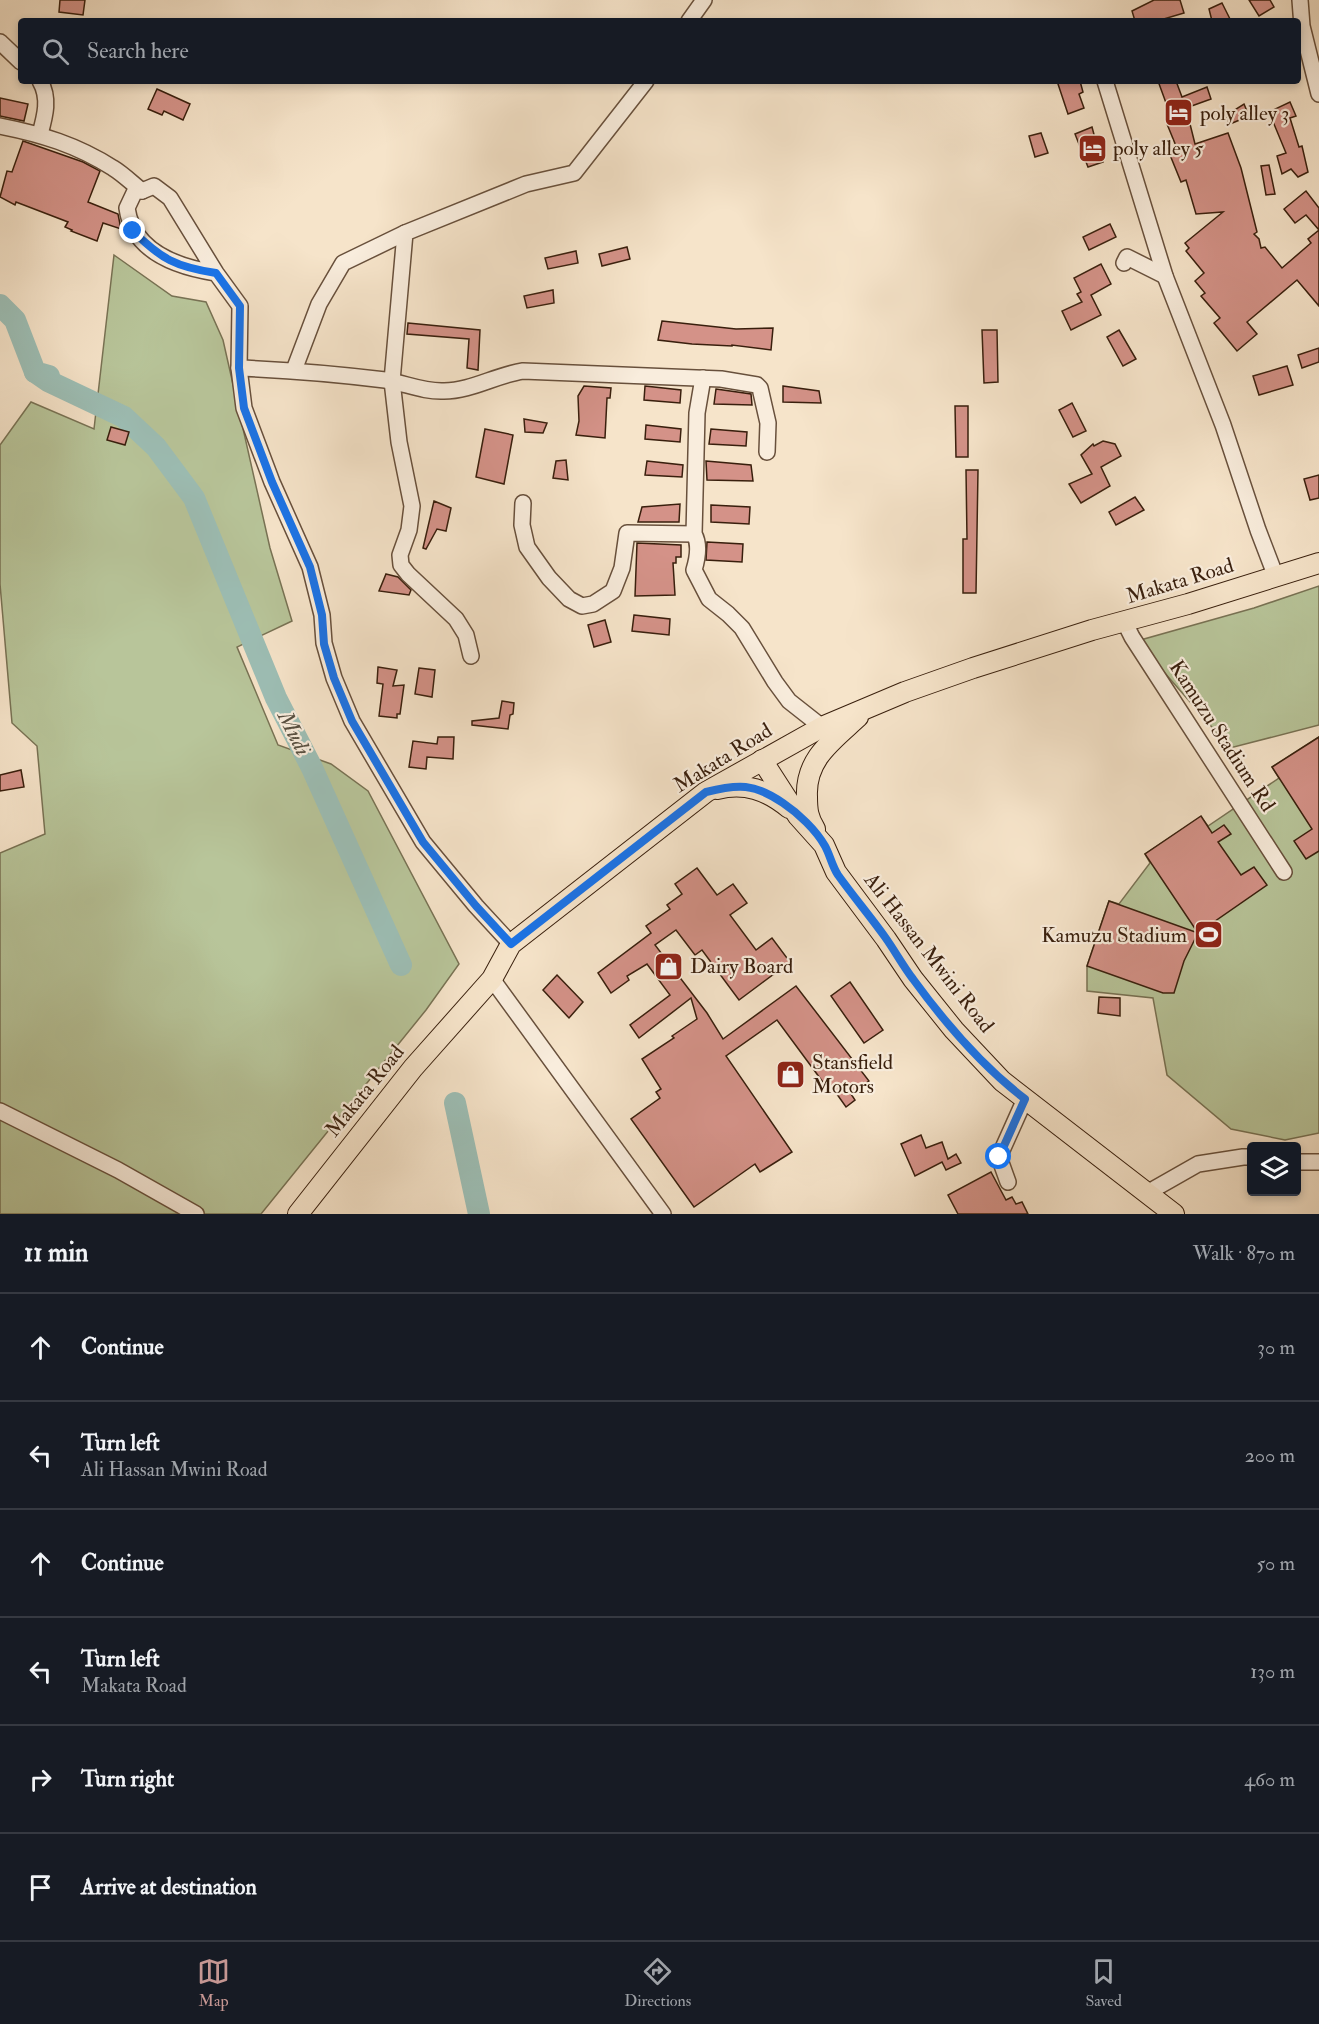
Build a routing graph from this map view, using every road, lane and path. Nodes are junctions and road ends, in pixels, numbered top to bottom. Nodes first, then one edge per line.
1 (704, 0) edge
2 (1300, 0) edge
3 (692, 18) edge
4 (0, 42) edge
5 (18, 59) edge
6 (41, 84) edge
7 (644, 84) edge
8 (1106, 84) edge
9 (1319, 94) edge
10 (0, 126) edge
11 (40, 134) junction
12 (142, 191) junction
13 (405, 234) junction
14 (1124, 263) dead end
15 (216, 273) junction
16 (1165, 276) junction
17 (239, 368) junction
18 (294, 370) junction
19 (703, 378) junction
20 (392, 381) junction
21 (767, 452) dead end
22 (523, 503) dead end
23 (694, 534) junction
24 (1319, 564) edge
25 (1276, 577) junction
26 (1125, 622) junction
27 (471, 656) dead end
28 (866, 709) junction
29 (822, 727) junction
30 (762, 760) junction
31 (706, 792) junction
32 (798, 816) junction
33 (824, 845) junction
34 (1284, 872) dead end
35 (511, 944) junction
36 (492, 979) junction
37 (1025, 1099) junction
38 (0, 1111) edge
39 (1247, 1157) edge
40 (1301, 1162) edge
41 (1319, 1162) edge
42 (1008, 1182) dead end
43 (1147, 1193) junction
44 (196, 1214) edge
45 (298, 1214) edge
46 (663, 1214) edge
47 (1174, 1214) edge

1 - 3 street
2 - 9 street
4 - 5 street
6 - 11 street
7 - 13 street
8 - 16 street
10 - 11 street
11 - 12 street
12 - 15 street
12 - 15 street
13 - 18 street
13 - 20 street
14 - 16 street
15 - 17 street
16 - 25 street
17 - 18 street
17 - 35 street
18 - 20 street
19 - 20 street
19 - 21 street
19 - 23 street
20 - 27 street
22 - 23 street
23 - 29 street
24 - 25 main road, Makata Road
25 - 26 main road, Makata Road
26 - 28 main road, Makata Road
26 - 34 street, Kamuzu Stadium Rd
28 - 29 main road, Makata Road
28 - 33 main road
29 - 30 main road, Makata Road
30 - 31 main road, Makata Road
30 - 32 main road, Ali Hassan Mwini Road
31 - 32 main road
31 - 35 main road, Makata Road
32 - 33 main road, Ali Hassan Mwini Road
33 - 37 main road, Ali Hassan Mwini Road
35 - 36 main road, Makata Road
36 - 45 main road, Makata Road
36 - 46 street
37 - 42 street
37 - 43 main road, Ali Hassan Mwini Road
38 - 44 street
39 - 43 street
40 - 41 street
43 - 47 main road, Ali Hassan Mwini Road

